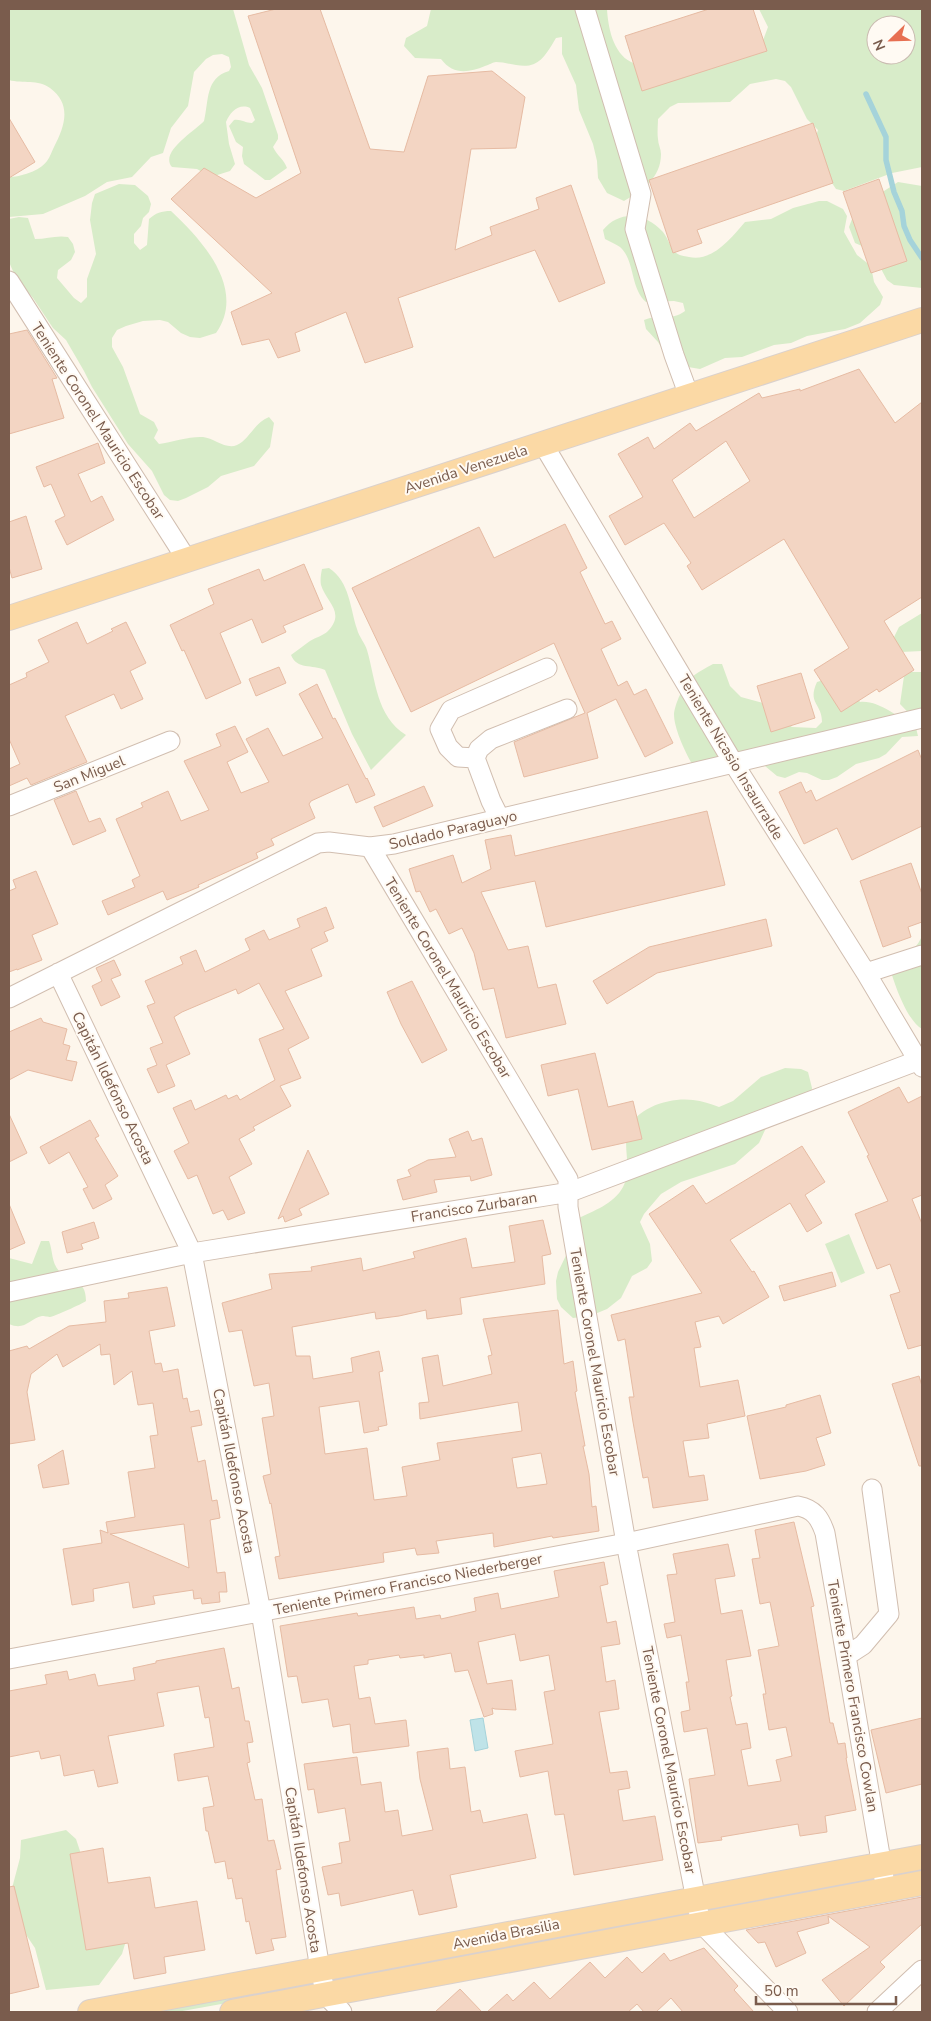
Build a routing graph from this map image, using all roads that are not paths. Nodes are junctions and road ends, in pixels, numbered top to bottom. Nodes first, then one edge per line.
1 (585, 9) edge
2 (9, 281) edge
3 (922, 320) edge
4 (689, 396) junction
5 (543, 444) junction
6 (187, 560) junction
7 (9, 618) edge
8 (547, 668) dead end
9 (567, 709) dead end
10 (922, 718) edge
11 (170, 741) dead end
12 (475, 758) junction
13 (734, 764) junction
14 (9, 806) edge
15 (500, 819) junction
16 (370, 847) junction
17 (922, 955) edge
18 (58, 973) junction
19 (866, 973) junction
20 (9, 998) edge
21 (921, 1063) edge
22 (570, 1192) junction
23 (192, 1253) junction
24 (9, 1292) edge
25 (872, 1489) dead end
26 (807, 1508) joint
27 (626, 1543) junction
28 (261, 1612) junction
29 (846, 1656) junction
30 (9, 1659) edge
31 (922, 1857) edge
32 (882, 1864) junction
33 (922, 1883) edge
34 (886, 1890) junction
35 (696, 1899) junction
36 (702, 1924) junction
37 (453, 1944) junction
38 (320, 1969) junction
39 (456, 1970) junction
40 (922, 1970) edge
41 (326, 1994) junction
42 (90, 2012) edge
43 (232, 2012) edge
44 (342, 2012) edge
45 (788, 2012) edge
46 (877, 2012) edge

1 - 4 street
2 - 6 street, Teniente Coronel Mauricio Escobar
3 - 4 main road, Avenida Venezuela
4 - 5 main road, Avenida Venezuela
5 - 6 main road, Avenida Venezuela
5 - 13 street, Teniente Nicasio Insaurralde
6 - 7 main road, Avenida Venezuela
8 - 12 street
9 - 12 street
10 - 13 street, Soldado Paraguayo
11 - 14 street, San Miguel
12 - 15 street
13 - 15 street, Soldado Paraguayo
13 - 19 street, Teniente Nicasio Insaurralde
15 - 16 street, Soldado Paraguayo
16 - 18 street, Soldado Paraguayo
16 - 22 street, Teniente Coronel Mauricio Escobar
17 - 19 street
18 - 20 street, Soldado Paraguayo
18 - 23 street, Capitán Ildefonso Acosta
19 - 21 street, Teniente Nicasio Insaurralde
21 - 22 street, Francisco Zurbaran
22 - 23 street, Francisco Zurbaran
22 - 27 street, Teniente Coronel Mauricio Escobar
23 - 24 street, Francisco Zurbaran
23 - 28 street, Capitán Ildefonso Acosta
25 - 29 street
26 - 27 street, Teniente Primero Francisco Niederberger
26 - 29 street, Teniente Primero Francisco Cowlan
27 - 28 street, Teniente Primero Francisco Niederberger
27 - 35 street, Teniente Coronel Mauricio Escobar
28 - 30 street, Teniente Primero Francisco Niederberger
28 - 38 street, Capitán Ildefonso Acosta
29 - 32 street, Teniente Primero Francisco Cowlan
31 - 32 main road, Avenida Brasilia
32 - 34 street, Teniente Primero Francisco Cowlan
32 - 35 main road, Avenida Brasilia
33 - 34 main road, Avenida Brasilia
34 - 36 main road, Avenida Brasilia
35 - 36 street, Teniente Coronel Mauricio Escobar
35 - 37 main road, Avenida Brasilia
36 - 39 main road, Avenida Brasilia
36 - 45 street
37 - 38 main road, Avenida Brasilia
37 - 39 main road
38 - 41 street, Capitán Ildefonso Acosta
38 - 42 main road, Avenida Brasilia
39 - 41 main road, Avenida Brasilia
40 - 46 street
41 - 43 main road, Avenida Brasilia
41 - 44 street

